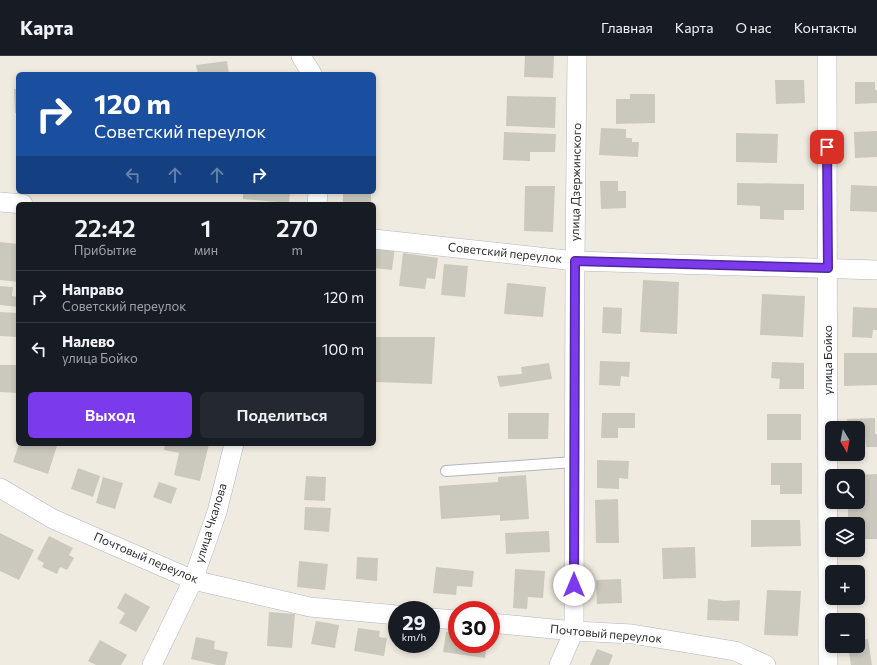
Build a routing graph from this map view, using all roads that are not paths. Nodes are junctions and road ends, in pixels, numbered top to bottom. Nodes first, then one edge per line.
1 (301, 56) edge
2 (577, 56) edge
3 (827, 56) edge
4 (311, 72) edge
5 (0, 202) edge
6 (16, 203) edge
7 (376, 239) edge
8 (575, 261) junction
9 (828, 268) junction
10 (877, 270) edge
11 (234, 446) edge
12 (574, 462) junction
13 (446, 471) dead end
14 (0, 488) edge
15 (194, 580) junction
16 (388, 614) edge
17 (500, 624) edge
18 (574, 631) junction
19 (152, 665) edge
20 (559, 665) edge
21 (766, 665) edge
22 (828, 665) edge

1 - 4 street
2 - 8 street, улица Дзержинского
3 - 9 street, улица Бойко
5 - 6 street
7 - 8 street, Советский переулок
8 - 9 street, Советский переулок
8 - 12 street, улица Дзержинского
9 - 10 street, Советский переулок
9 - 22 street, улица Бойко
11 - 15 street, улица Чкалова
12 - 13 lane
12 - 18 street, улица Дзержинского
14 - 15 street, Почтовый переулок
15 - 16 street, Почтовый переулок
15 - 19 street, улица Чкалова
17 - 18 street, Почтовый переулок
18 - 20 street, улица Дзержинского
18 - 21 street, Почтовый переулок

